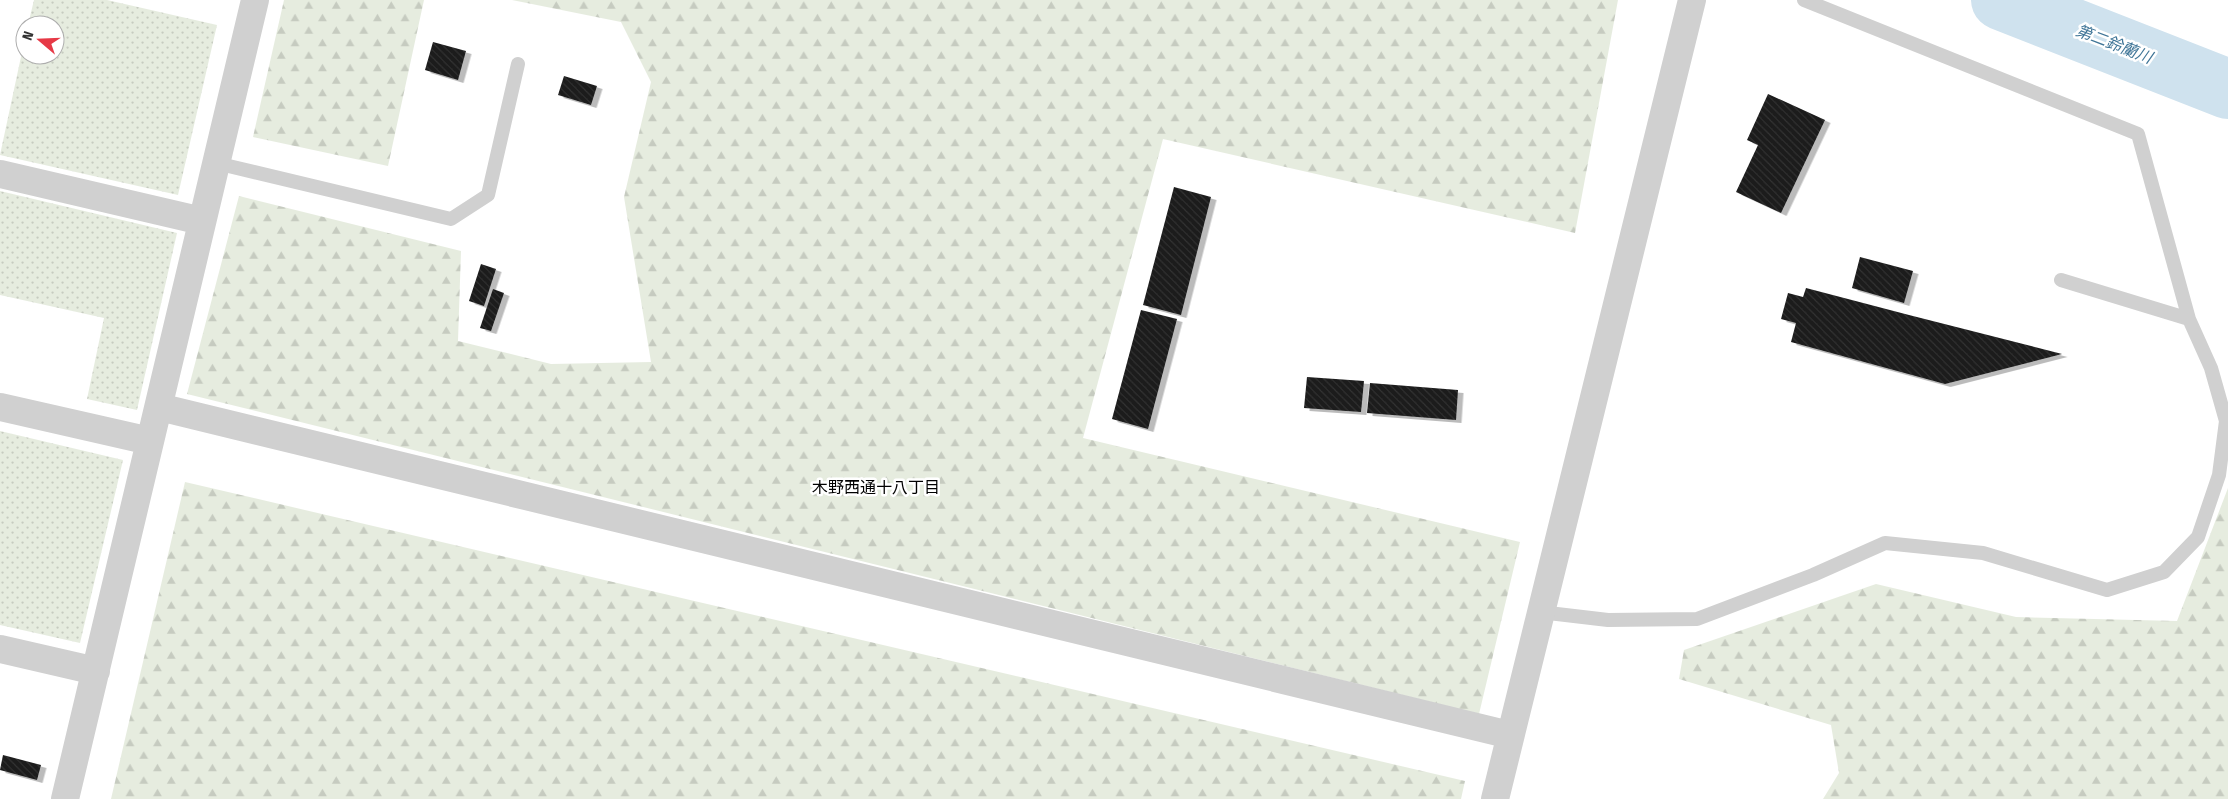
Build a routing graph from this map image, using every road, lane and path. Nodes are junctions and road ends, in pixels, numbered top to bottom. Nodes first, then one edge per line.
1 (1692, 0) edge
2 (1804, 0) edge
3 (252, 1) edge
4 (518, 64) dead end
5 (216, 163) junction
6 (0, 174) edge
7 (202, 221) junction
8 (2060, 280) dead end
9 (2189, 319) junction
10 (0, 407) edge
11 (159, 407) junction
12 (150, 441) junction
13 (1540, 612) junction
14 (0, 649) edge
15 (96, 671) junction
16 (1510, 735) junction
17 (65, 799) edge
18 (1495, 799) edge

1 - 13 street
2 - 9 lane
3 - 5 street
4 - 5 lane
5 - 7 street
6 - 7 street
7 - 11 street
8 - 9 lane
9 - 13 lane
10 - 12 street
11 - 12 street
11 - 16 street
12 - 15 street
13 - 16 street
14 - 15 street
15 - 17 street
16 - 18 street

